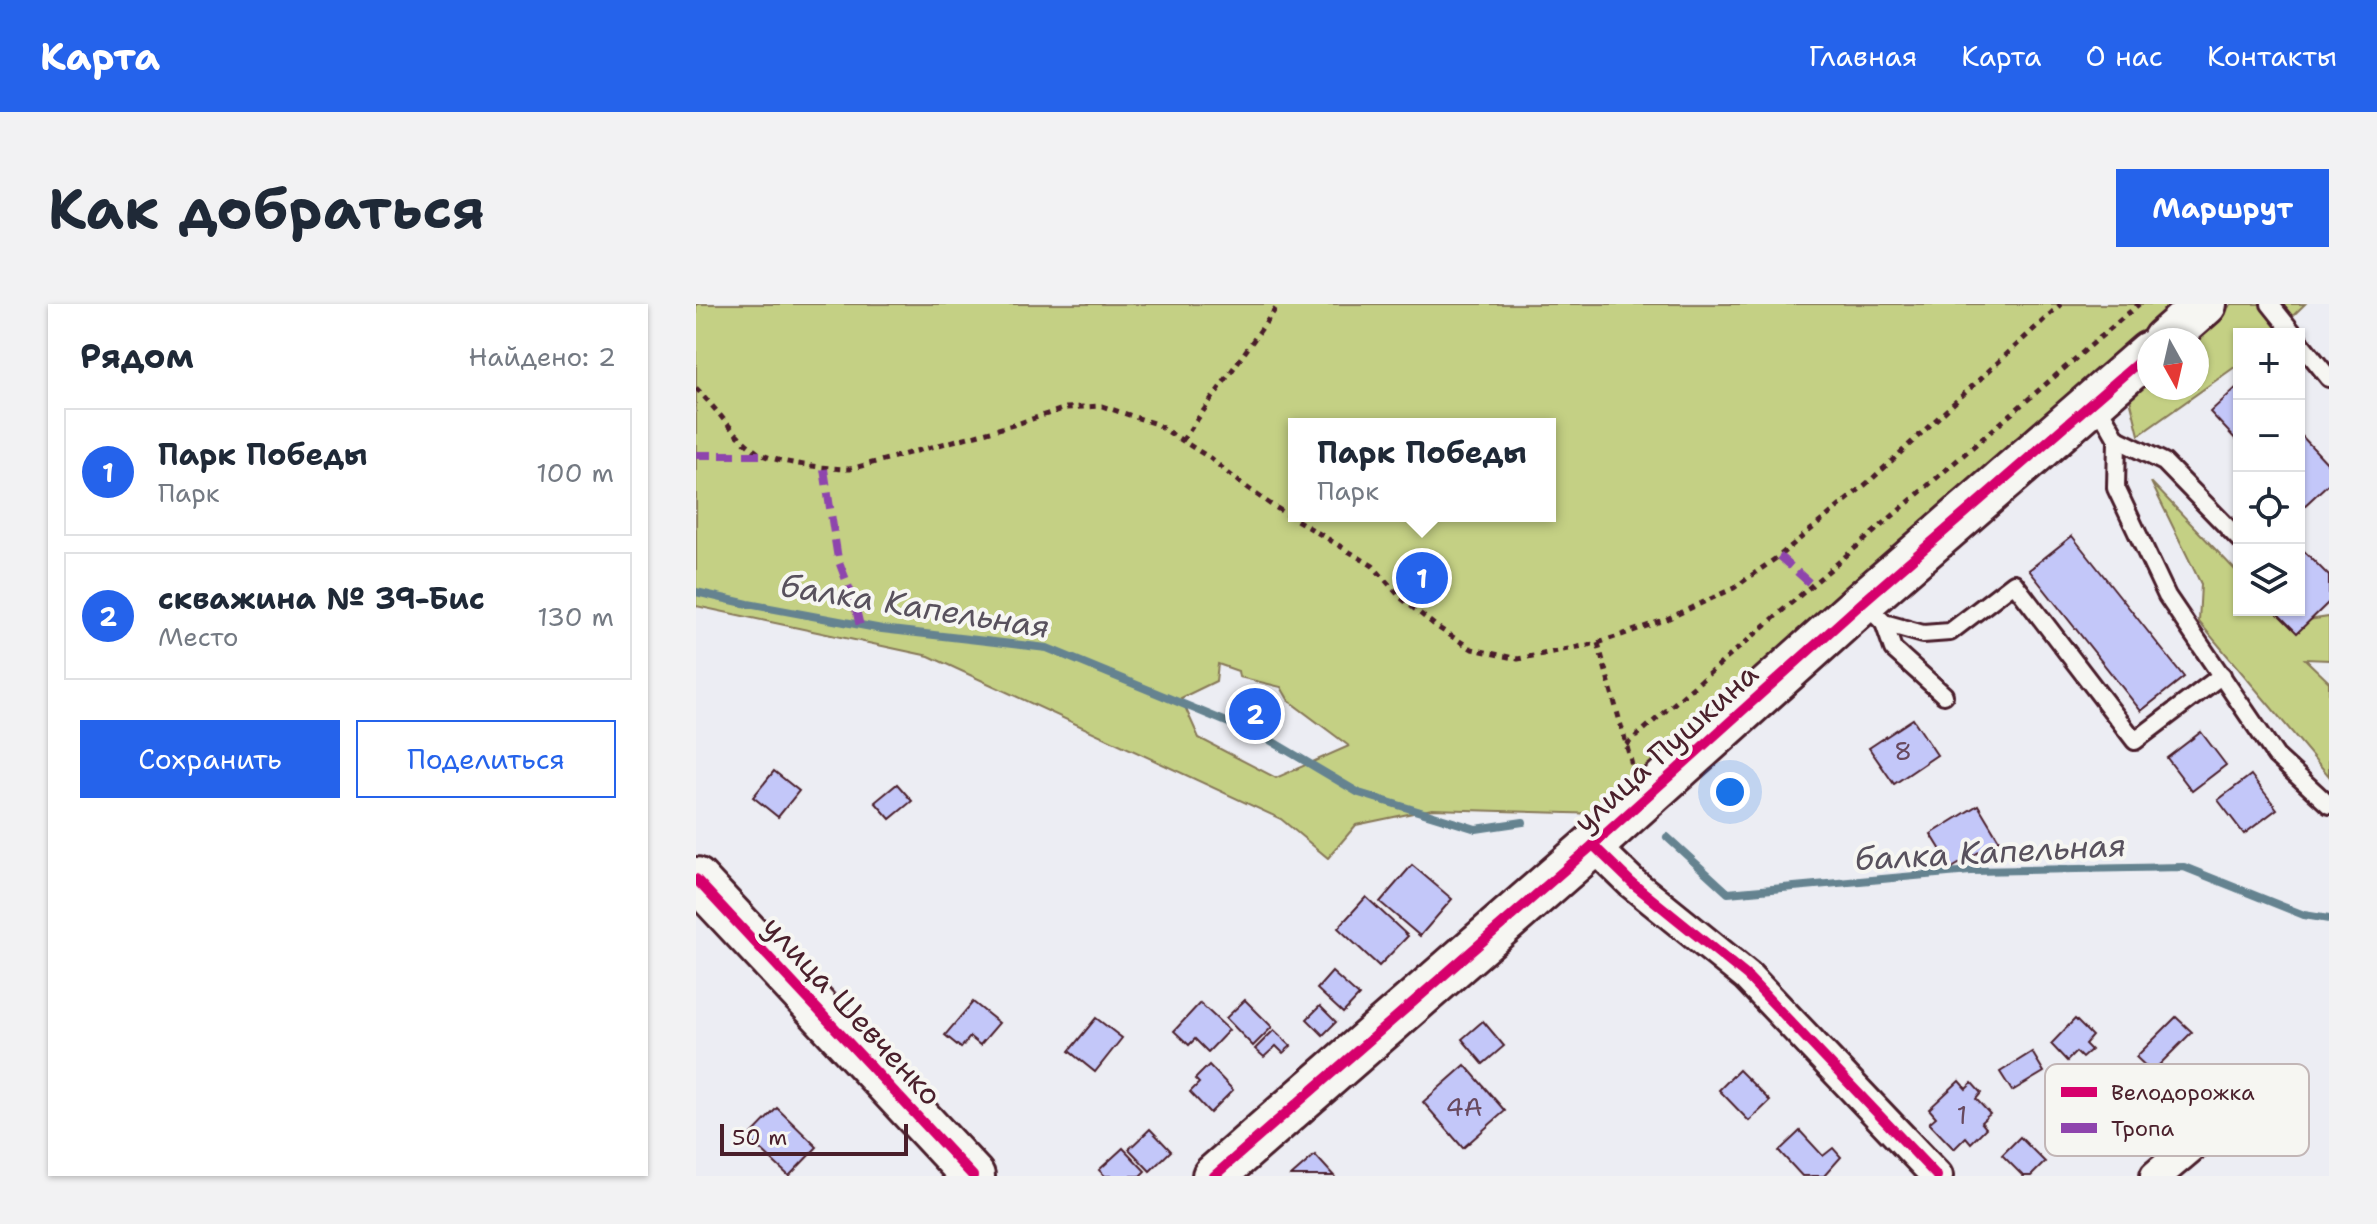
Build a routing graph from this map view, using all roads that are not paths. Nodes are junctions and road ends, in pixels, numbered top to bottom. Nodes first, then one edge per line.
1 (2205, 304) edge
2 (2270, 304) edge
3 (2178, 328) edge
4 (2289, 328) edge
5 (2305, 348) edge
6 (2137, 364) edge
7 (2329, 378) edge
8 (2096, 401) junction
9 (2117, 439) junction
10 (2233, 533) edge
11 (1874, 613) junction
12 (2222, 675) junction
13 (1944, 695) dead end
14 (2329, 805) edge
15 (1596, 843) junction
16 (696, 880) edge
17 (2180, 1156) edge
18 (973, 1176) edge
19 (1214, 1176) edge
20 (1937, 1176) edge
21 (2156, 1176) edge

1 - 3 street
2 - 4 lane
5 - 7 lane
6 - 8 street, улица Пушкина
8 - 9 lane
8 - 11 street, улица Пушкина
9 - 10 lane
9 - 12 lane
11 - 12 lane
11 - 13 lane
11 - 15 street, улица Пушкина
12 - 14 lane
15 - 19 street, улица Пушкина
15 - 20 street
16 - 18 street, улица Шевченко
17 - 21 street

